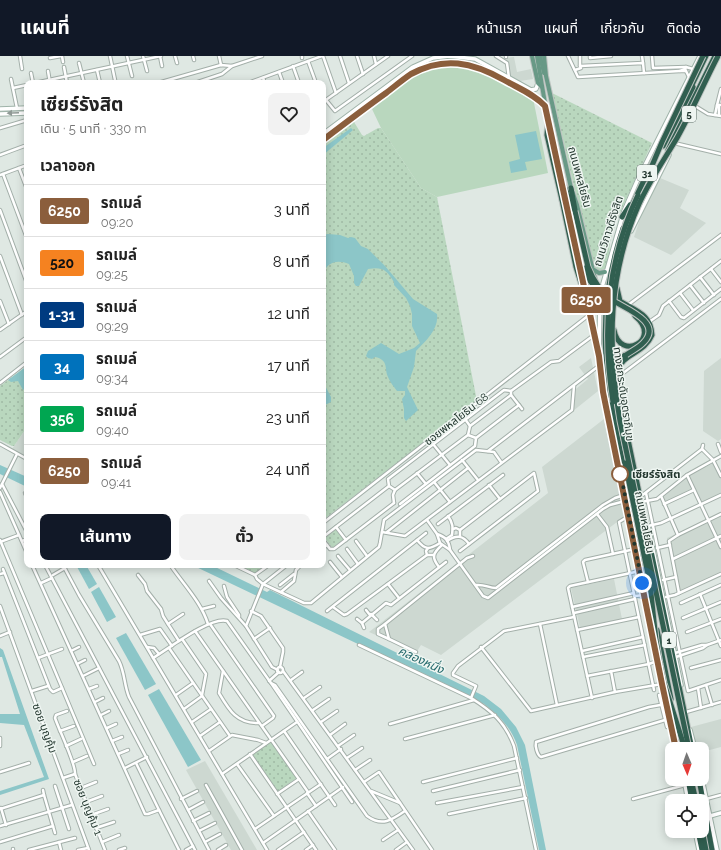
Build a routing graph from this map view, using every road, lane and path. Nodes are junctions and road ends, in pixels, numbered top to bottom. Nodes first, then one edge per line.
1 (20, 56) edge
2 (61, 56) edge
3 (110, 56) edge
4 (127, 56) edge
5 (143, 56) edge
6 (160, 56) edge
7 (175, 56) edge
8 (218, 56) edge
9 (262, 56) edge
10 (323, 56) edge
11 (340, 56) edge
12 (357, 56) edge
13 (374, 56) edge
14 (388, 56) edge
15 (412, 56) edge
16 (496, 56) edge
17 (505, 56) edge
18 (532, 56) edge
19 (537, 56) edge
20 (540, 56) edge
21 (544, 56) edge
22 (568, 56) edge
23 (580, 56) edge
24 (590, 56) edge
25 (611, 56) edge
26 (642, 56) edge
27 (652, 56) edge
28 (700, 56) edge
29 (703, 56) edge
30 (708, 56) edge
31 (716, 56) edge
32 (50, 58) dead end
33 (144, 60) junction
34 (308, 61) junction
35 (504, 61) junction
36 (63, 62) dead end
37 (79, 63) dead end
38 (128, 63) junction
39 (177, 63) dead end
40 (643, 63) junction
41 (376, 64) junction
42 (220, 65) junction
43 (112, 66) junction
44 (162, 66) dead end
45 (232, 66) junction
46 (293, 66) junction
47 (580, 66) junction
48 (64, 67) dead end
49 (22, 69) dead end
50 (686, 69) junction
51 (693, 69) junction
52 (97, 70) junction
53 (575, 70) junction
54 (48, 71) dead end
55 (147, 71) dead end
56 (279, 72) junction
57 (32, 73) dead end
58 (82, 73) junction
59 (644, 73) junction
60 (362, 74) junction
61 (66, 76) junction
62 (132, 76) dead end
63 (546, 76) junction
64 (689, 77) junction
65 (263, 78) joint
66 (510, 78) junction
67 (11, 79) dead end
68 (33, 80) edge
69 (50, 80) edge
70 (55, 80) edge
71 (67, 80) edge
72 (83, 80) edge
73 (99, 80) edge
74 (115, 80) dead end
75 (168, 80) edge
76 (204, 80) edge
77 (257, 80) edge
78 (281, 80) edge
79 (298, 80) edge
80 (315, 80) edge
81 (349, 83) junction
82 (538, 83) junction
83 (24, 86) edge
84 (13, 88) junction
85 (542, 88) junction
86 (721, 89) edge
87 (336, 93) junction
88 (720, 94) edge
89 (326, 100) edge
90 (326, 103) edge
91 (719, 105) edge
92 (545, 106) junction
93 (695, 106) junction
94 (17, 108) junction
95 (24, 108) edge
96 (0, 109) edge
97 (24, 113) edge
98 (0, 114) edge
99 (718, 115) edge
100 (344, 118) junction
101 (24, 121) edge
102 (548, 121) junction
103 (347, 122) junction
104 (0, 128) edge
105 (326, 132) edge
106 (674, 136) junction
107 (326, 138) edge
108 (24, 146) edge
109 (673, 146) junction
110 (721, 154) edge
111 (0, 155) edge
112 (24, 166) edge
113 (19, 168) junction
114 (654, 169) junction
115 (2, 174) edge
116 (24, 181) edge
117 (562, 182) junction
118 (571, 188) junction
119 (632, 202) junction
120 (0, 210) edge
121 (573, 211) junction
122 (622, 217) junction
123 (24, 230) edge
124 (631, 231) junction
125 (721, 235) edge
126 (0, 256) edge
127 (721, 261) edge
128 (592, 268) junction
129 (711, 269) junction
130 (605, 272) junction
131 (24, 275) edge
132 (700, 277) junction
133 (583, 280) junction
134 (721, 282) edge
135 (690, 285) junction
136 (617, 288) junction
137 (721, 289) edge
138 (680, 293) junction
139 (714, 295) junction
140 (607, 298) joint
141 (721, 299) edge
142 (0, 301) edge
143 (669, 301) junction
144 (704, 303) junction
145 (615, 305) junction
146 (627, 305) junction
147 (693, 310) junction
148 (22, 315) joint
149 (589, 315) junction
150 (649, 322) junction
151 (9, 324) junction
152 (613, 327) junction
153 (0, 330) edge
154 (594, 335) junction
155 (24, 339) edge
156 (599, 356) junction
157 (0, 357) edge
158 (24, 364) edge
159 (600, 366) junction
160 (617, 371) junction
161 (618, 378) junction
162 (0, 383) edge
163 (574, 386) junction
164 (618, 391) junction
165 (511, 393) junction
166 (519, 405) junction
167 (522, 409) dead end
168 (465, 419) junction
169 (470, 426) junction
170 (468, 435) junction
171 (476, 438) junction
172 (0, 444) edge
173 (433, 444) junction
174 (718, 444) dead end
175 (702, 445) dead end
176 (702, 449) junction
177 (488, 451) junction
178 (721, 452) edge
179 (17, 454) junction
180 (442, 455) junction
181 (721, 456) edge
182 (24, 458) edge
183 (462, 460) junction
184 (713, 460) junction
185 (501, 462) junction
186 (450, 465) junction
187 (468, 468) junction
188 (418, 473) junction
189 (502, 475) dead end
190 (687, 475) junction
191 (721, 476) edge
192 (478, 480) junction
193 (434, 482) junction
194 (2, 484) junction
195 (426, 484) junction
196 (489, 485) junction
197 (389, 486) junction
198 (0, 488) edge
199 (395, 490) junction
200 (441, 490) junction
201 (694, 490) junction
202 (0, 492) edge
203 (646, 493) junction
204 (624, 495) junction
205 (721, 495) edge
206 (661, 496) junction
207 (500, 500) junction
208 (611, 500) junction
209 (640, 500) junction
210 (625, 501) junction
211 (647, 501) junction
212 (450, 502) junction
213 (394, 503) junction
214 (612, 504) junction
215 (664, 504) junction
216 (701, 504) junction
217 (402, 505) junction
218 (597, 514) junction
219 (721, 514) edge
220 (448, 516) junction
221 (628, 516) junction
222 (644, 516) junction
223 (671, 519) junction
224 (427, 520) junction
225 (709, 520) junction
226 (326, 521) edge
227 (438, 524) dead end
228 (650, 525) junction
229 (24, 526) edge
230 (336, 527) junction
231 (453, 529) junction
232 (460, 530) junction
233 (382, 532) junction
234 (386, 532) junction
235 (426, 533) dead end
236 (437, 534) junction
237 (19, 535) junction
238 (326, 535) edge
239 (678, 535) junction
240 (460, 536) junction
241 (721, 536) edge
242 (717, 538) junction
243 (346, 540) junction
244 (417, 540) junction
245 (447, 540) junction
246 (0, 541) edge
247 (22, 541) joint
248 (356, 542) dead end
249 (441, 544) junction
250 (469, 544) junction
251 (327, 545) edge
252 (670, 545) junction
253 (24, 546) edge
254 (721, 547) edge
255 (428, 548) junction
256 (655, 548) junction
257 (347, 549) dead end
258 (635, 549) junction
259 (450, 550) junction
260 (460, 551) dead end
261 (625, 551) junction
262 (427, 554) junction
263 (612, 554) junction
264 (434, 555) junction
265 (338, 556) dead end
266 (367, 556) junction
267 (472, 556) dead end
268 (673, 559) junction
269 (638, 560) junction
270 (330, 562) dead end
271 (446, 562) dead end
272 (358, 564) junction
273 (459, 564) junction
274 (439, 567) junction
275 (33, 568) edge
276 (47, 568) edge
277 (63, 568) edge
278 (65, 568) edge
279 (100, 568) edge
280 (172, 568) edge
281 (240, 568) edge
282 (264, 568) edge
283 (283, 568) edge
284 (298, 568) edge
285 (3, 569) dead end
286 (350, 570) junction
287 (640, 571) junction
288 (4, 573) junction
289 (630, 573) junction
290 (0, 574) edge
291 (295, 574) junction
292 (721, 574) edge
293 (53, 575) dead end
294 (254, 575) junction
295 (138, 576) dead end
296 (676, 577) junction
297 (52, 578) junction
298 (342, 578) junction
299 (662, 580) junction
300 (209, 581) dead end
301 (647, 581) junction
302 (588, 582) junction
303 (40, 583) junction
304 (388, 584) junction
305 (263, 585) junction
306 (280, 585) dead end
307 (476, 585) junction
308 (721, 585) edge
309 (224, 586) dead end
310 (487, 586) junction
311 (281, 592) junction
312 (480, 592) junction
313 (634, 593) junction
314 (679, 593) junction
315 (700, 594) junction
316 (622, 595) junction
317 (644, 595) junction
318 (400, 598) junction
319 (635, 598) junction
320 (666, 598) junction
321 (595, 602) junction
322 (623, 602) junction
323 (721, 602) edge
324 (681, 603) dead end
325 (577, 605) junction
326 (0, 606) edge
327 (214, 606) dead end
328 (572, 606) junction
329 (333, 607) junction
330 (596, 608) junction
331 (706, 608) junction
332 (202, 609) junction
333 (366, 610) dead end
334 (251, 611) junction
335 (327, 611) dead end
336 (579, 612) junction
337 (574, 613) junction
338 (183, 614) dead end
339 (371, 614) junction
340 (574, 617) junction
341 (639, 617) junction
342 (239, 618) junction
343 (683, 618) dead end
344 (357, 619) dead end
345 (721, 619) edge
346 (377, 620) dead end
347 (362, 623) junction
348 (711, 623) junction
349 (168, 624) junction
350 (209, 624) junction
351 (385, 624) junction
352 (540, 624) junction
353 (246, 626) junction
354 (270, 628) junction
355 (364, 628) dead end
356 (577, 630) junction
357 (195, 631) junction
358 (10, 632) junction
359 (687, 632) dead end
360 (140, 635) junction
361 (0, 636) edge
362 (643, 638) junction
363 (254, 639) junction
364 (389, 639) junction
365 (181, 640) junction
366 (720, 640) edge
367 (359, 645) dead end
368 (645, 645) junction
369 (707, 645) junction
370 (721, 646) edge
371 (147, 647) junction
372 (170, 647) junction
373 (481, 647) junction
374 (79, 648) dead end
375 (689, 649) junction
376 (62, 650) dead end
377 (71, 651) junction
378 (582, 651) junction
379 (416, 652) dead end
380 (691, 652) junction
381 (48, 654) junction
382 (159, 654) junction
383 (678, 654) junction
384 (583, 657) junction
385 (38, 658) junction
386 (153, 658) junction
387 (85, 660) dead end
388 (721, 660) edge
389 (657, 661) junction
390 (77, 664) junction
391 (649, 664) junction
392 (280, 667) junction
393 (100, 668) junction
394 (691, 668) dead end
395 (223, 670) junction
396 (283, 670) junction
397 (278, 671) junction
398 (610, 671) junction
399 (302, 672) dead end
400 (83, 676) junction
401 (587, 676) junction
402 (291, 680) junction
403 (721, 680) edge
404 (270, 682) junction
405 (193, 683) junction
406 (662, 684) junction
407 (653, 685) junction
408 (706, 685) junction
409 (48, 686) junction
410 (97, 686) dead end
411 (320, 687) dead end
412 (62, 688) junction
413 (698, 688) junction
414 (89, 689) junction
415 (654, 690) dead end
416 (32, 691) junction
417 (615, 692) junction
418 (176, 695) junction
419 (202, 695) junction
420 (659, 695) dead end
421 (103, 698) dead end
422 (304, 698) junction
423 (471, 698) junction
424 (592, 698) junction
425 (329, 699) dead end
426 (474, 700) junction
427 (95, 702) junction
428 (721, 702) edge
429 (666, 704) junction
430 (557, 705) junction
431 (661, 705) junction
432 (712, 705) junction
433 (702, 708) junction
434 (184, 709) junction
435 (211, 709) junction
436 (313, 710) junction
437 (67, 711) dead end
438 (109, 711) dead end
439 (337, 711) dead end
440 (686, 712) junction
441 (101, 715) junction
442 (495, 715) junction
443 (665, 720) junction
444 (298, 721) junction
445 (670, 721) junction
446 (192, 722) junction
447 (220, 722) junction
448 (321, 722) junction
449 (259, 723) junction
450 (116, 724) dead end
451 (345, 724) dead end
452 (390, 724) dead end
453 (74, 726) dead end
454 (262, 726) junction
455 (667, 727) dead end
456 (107, 728) junction
457 (60, 731) junction
458 (284, 731) junction
459 (330, 734) junction
460 (354, 735) dead end
461 (200, 736) junction
462 (230, 736) junction
463 (122, 737) dead end
464 (0, 738) edge
465 (405, 738) dead end
466 (81, 740) dead end
467 (271, 740) junction
468 (112, 741) junction
469 (674, 742) edge
470 (680, 742) edge
471 (683, 742) edge
472 (688, 742) edge
473 (692, 742) edge
474 (692, 742) edge
475 (266, 743) junction
476 (0, 746) edge
477 (66, 746) junction
478 (338, 746) junction
479 (362, 748) dead end
480 (341, 749) junction
481 (128, 750) dead end
482 (209, 751) junction
483 (118, 754) junction
484 (250, 754) junction
485 (87, 756) dead end
486 (147, 757) junction
487 (347, 758) junction
488 (517, 758) junction
489 (326, 759) junction
490 (370, 760) dead end
491 (72, 762) junction
492 (29, 763) dead end
493 (136, 763) junction
494 (94, 764) dead end
495 (237, 764) junction
496 (124, 768) junction
497 (356, 770) junction
498 (520, 770) junction
499 (0, 772) edge
500 (75, 773) junction
501 (222, 774) junction
502 (63, 778) junction
503 (299, 779) junction
504 (96, 782) dead end
505 (364, 782) junction
506 (424, 782) dead end
507 (321, 784) junction
508 (206, 785) dead end
509 (55, 786) dead end
510 (681, 786) edge
511 (700, 786) edge
512 (344, 787) junction
513 (523, 787) junction
514 (81, 788) junction
515 (43, 790) dead end
516 (197, 791) dead end
517 (370, 791) junction
518 (433, 791) dead end
519 (307, 793) junction
520 (277, 794) junction
521 (44, 795) junction
522 (721, 795) edge
523 (102, 796) dead end
524 (330, 796) junction
525 (526, 798) junction
526 (709, 798) edge
527 (181, 799) junction
528 (633, 799) dead end
529 (86, 802) junction
530 (203, 802) dead end
531 (352, 802) dead end
532 (400, 803) junction
533 (437, 803) dead end
534 (72, 805) junction
535 (335, 805) dead end
536 (316, 806) junction
537 (287, 807) junction
538 (62, 808) junction
539 (0, 809) edge
540 (108, 809) dead end
541 (159, 810) junction
542 (188, 810) junction
543 (308, 811) junction
544 (405, 811) junction
545 (49, 812) junction
546 (709, 812) edge
547 (209, 813) dead end
548 (721, 813) edge
549 (449, 814) dead end
550 (91, 815) junction
551 (274, 816) junction
552 (710, 816) junction
553 (295, 819) junction
554 (391, 820) junction
555 (193, 821) junction
556 (114, 822) dead end
557 (215, 823) dead end
558 (6, 824) junction
559 (0, 826) edge
560 (53, 826) junction
561 (96, 828) junction
562 (69, 829) dead end
563 (255, 829) junction
564 (398, 830) junction
565 (199, 831) junction
566 (304, 832) junction
567 (55, 833) dead end
568 (220, 834) dead end
569 (119, 835) dead end
570 (74, 838) dead end
571 (696, 838) edge
572 (698, 838) edge
573 (704, 838) edge
574 (708, 838) edge
575 (383, 840) dead end
576 (0, 842) edge
577 (59, 842) junction
578 (102, 842) junction
579 (205, 842) junction
580 (263, 842) junction
581 (407, 842) junction
582 (226, 845) dead end
583 (313, 845) junction
584 (193, 846) junction
585 (41, 848) edge
586 (125, 848) dead end
587 (88, 849) edge
588 (29, 850) edge
589 (61, 850) edge
590 (78, 850) edge
591 (105, 850) edge
592 (119, 850) edge
593 (179, 850) edge
594 (186, 850) edge
595 (196, 850) edge
596 (209, 850) edge
597 (218, 850) edge
598 (242, 850) edge
599 (267, 850) edge
600 (278, 850) edge
601 (306, 850) edge
602 (316, 850) edge
603 (335, 850) edge
604 (396, 850) edge
605 (413, 850) edge
606 (432, 850) edge
607 (536, 850) edge
608 (699, 850) edge
609 (706, 850) edge
610 (711, 850) edge
611 (717, 850) edge

1 - 49 street
2 - 32 street
2 - 36 street
3 - 43 street
4 - 38 street
5 - 33 street
6 - 33 street
6 - 44 street
7 - 39 street
8 - 42 street
9 - 45 street
10 - 34 street
10 - 87 street
11 - 81 street
12 - 60 street
13 - 41 street
14 - 41 street
15 - 90 street
16 - 35 street
17 - 35 street
18 - 82 main road, ถนนพหลโยธิน / 1
19 - 85 main road, ถนนพหลโยธิน
20 - 63 main road, ถนนพหลโยธิน
21 - 63 main road, ถนนพหลโยธิน
22 - 53 street
23 - 47 street
24 - 25 street
26 - 40 street
27 - 50 street
28 - 51 main road, ถนนวิภาวดีรังสิต / 31
29 - 114 highway, 5, bridge
30 - 114 highway, ทางยกระดับอุตราภิมุข / 5, bridge
30 - 119 highway, ถนนวิภาวดีรังสิต / 31
31 - 93 main road, ถนนวิภาวดีรังสิต / 31
31 - 106 highway, ถนนวิภาวดีรังสิต / 31
31 - 114 highway, 5, bridge
33 - 38 street
33 - 55 street
34 - 46 street
34 - 80 street
35 - 66 street
37 - 58 street
38 - 43 street
38 - 62 street
40 - 47 street
40 - 59 street
41 - 60 street
42 - 45 street
42 - 75 street
43 - 52 street
43 - 74 street
45 - 76 street
46 - 56 street
46 - 79 street
47 - 53 street
48 - 61 street
50 - 51 street
50 - 59 street
50 - 64 street
51 - 64 main road, ถนนวิภาวดีรังสิต / 31
52 - 58 street
52 - 73 street
53 - 59 street
54 - 69 street
56 - 65 street
56 - 78 street
57 - 68 street
58 - 61 street
58 - 72 street
60 - 81 street
61 - 70 street
61 - 71 street
63 - 118 main road, ถนนพหลโยธิน
64 - 122 main road, ถนนวิภาวดีรังสิต / 31
65 - 77 street
66 - 82 main road
66 - 100 main road
67 - 84 street
81 - 87 street
82 - 85 main road, ถนนพหลโยธิน / 1
83 - 84 street
84 - 94 street
85 - 92 main road, ถนนพหลโยธิน / 1
86 - 88 street
87 - 89 street
88 - 91 street
91 - 99 street
92 - 102 main road, ถนนพหลโยธิน / 1
92 - 103 main road
93 - 99 street
93 - 109 main road, ถนนวิภาวดีรังสิต / 31
94 - 95 main road
94 - 96 main road
97 -> 98 main road
100 - 103 main road
100 - 105 main road
101 - 104 street
102 - 117 main road, ถนนพหลโยธิน / 1
102 - 145 highway, bridge
103 - 107 main road
106 - 109 highway
106 - 124 highway, ถนนวิภาวดีรังสิต / 31
108 - 111 street
109 - 110 street
109 - 124 main road, ถนนวิภาวดีรังสิต / 31
112 - 113 street
113 - 115 street
113 - 116 street
114 - 471 highway, ทางยกระดับอุตราภิมุข / 5, bridge
114 - 472 highway, ทางยกระดับอุตราภิมุข / 5, bridge
115 - 123 street
117 - 121 highway
117 - 133 main road, ถนนพหลโยธิน / 1
118 - 121 highway
118 - 128 main road, ถนนพหลโยธิน
119 - 122 highway
119 - 140 highway, ถนนวิภาวดีรังสิต / 31
120 - 131 street
121 - 145 highway, bridge
121 - 160 highway, bridge
122 - 130 main road, ถนนวิภาวดีรังสิต / 31
124 - 136 highway, ถนนวิภาวดีรังสิต / 31
125 - 146 street
126 - 148 street
127 - 129 street
128 - 130 main road
128 - 133 main road, ถนนพหลโยธิน
129 - 132 street
129 - 134 street
130 - 156 main road, ถนนวิภาวดีรังสิต / 31
132 - 135 street
132 - 139 street
133 - 149 main road, ถนนพหลโยธิน / 1
135 - 138 street
135 - 144 street
136 - 146 highway
136 - 152 highway, ถนนวิภาวดีรังสิต / 31
137 - 139 street
138 - 143 street
138 - 147 street
139 - 144 street
140 - 301 highway, ถนนพหลโยธิน / 1
141 - 161 street
142 - 151 street
143 - 147 street
143 - 150 street
144 - 147 street
145 - 152 highway, bridge
146 - 150 highway
148 - 151 street
149 - 154 main road, ถนนพหลโยธิน / 1
149 - 226 street, ซอยพหลโยธิน 68
150 - 160 highway
151 - 153 street
152 - 164 highway, ถนนพหลโยธิน / 1
154 - 156 main road, ถนนพหลโยธิน / 1
154 - 165 street
155 - 157 street
156 - 159 main road, ถนนพหลโยธิน / 1
158 - 162 street
159 - 163 street
159 - 204 main road, ถนนพหลโยธิน / 1
160 - 161 highway, 1
161 - 164 highway, 1
163 - 177 street
163 - 185 street
164 - 209 highway, ถนนพหลโยธิน / 1
165 - 166 street
165 - 168 street
165 - 169 street
166 - 167 street
166 - 171 street
168 - 169 street
168 - 173 street
169 - 170 street
170 - 171 street
170 - 180 street
171 - 186 street
172 - 179 street
173 - 180 street
173 - 197 street
174 - 178 street
175 - 176 street
176 - 184 street
176 - 203 street
177 - 183 street
177 - 185 street
179 - 182 street
179 - 194 street
180 - 186 street
180 - 188 street
181 - 184 street
183 - 187 street
183 - 193 street
184 - 190 street
184 - 191 street
185 - 192 street
186 - 195 street
187 - 192 street
187 - 200 street
188 - 195 street
188 - 199 street
189 - 196 street
190 - 201 street
190 - 206 street
192 - 212 street
193 - 200 street
193 - 217 street
194 - 198 street
194 - 229 street
195 - 217 street
196 - 207 street
196 - 220 street
197 - 199 street
197 - 230 street
199 - 213 street
200 - 212 street
200 - 234 street
201 - 215 street
201 - 216 street
202 - 237 street
203 - 209 street
203 - 211 street
204 - 208 street
204 - 210 main road, ถนนพหลโยธิน / 1
205 - 216 street
206 - 211 street
206 - 215 street
207 - 232 street
207 - 250 street
208 - 214 street
208 - 310 street
209 - 211 street
209 - 222 highway, ถนนพหลโยธิน / 1
210 - 214 street
210 - 221 main road, ถนนพหลโยธิน / 1
211 - 228 street
212 - 224 street
213 - 217 street
213 - 243 street
214 - 218 street
215 - 223 street
216 - 223 street
216 - 225 street
217 - 233 street
218 - 263 street
218 - 312 street
219 - 225 street
220 - 227 street
220 - 231 street
221 - 258 main road, ถนนพหลโยธิน / 1
221 - 261 street
222 - 228 main road, ถนนพหลโยธิน / 1
222 - 473 highway, ถนนพหลโยธิน / 1
223 - 228 street
223 - 239 street
224 - 234 street
224 - 236 street
225 - 239 street
225 - 242 street
228 - 256 main road, ถนนพหลโยธิน / 1
230 - 238 street
230 - 243 street
231 - 232 street
231 - 245 street
232 - 240 street
233 - 234 street
233 - 266 street
235 - 244 street
236 - 245 street
236 - 249 street
237 - 246 street
237 - 247 street
239 - 252 street
240 - 245 street
240 - 250 street
241 - 242 street
242 - 254 street
242 - 268 street
243 - 251 street
244 - 255 street
244 - 329 street
245 - 259 street
246 - 381 street
247 - 253 street
248 - 266 street
249 - 255 street
249 - 259 street
249 - 264 street
250 - 260 street
252 - 256 street
252 - 268 street
255 - 262 street
256 - 299 main road, ถนนพหลโยธิน / 1
257 - 272 street
258 - 261 street
258 - 269 main road, ถนนพหลโยธิน / 1
259 - 273 street
261 - 263 street
261 - 289 street
262 - 264 street
262 - 304 street
263 - 302 street
264 - 274 street
265 - 286 street
266 - 272 street
267 - 273 street
268 - 296 street
269 - 287 main road, ถนนพหลโยธิน / 1
269 - 301 highway
270 - 298 street
271 - 274 street
272 - 286 street
273 - 307 street
273 - 351 street
274 - 318 street
275 - 303 street
276 - 297 street
277 - 293 street
278 - 527 street
279 - 360 street
280 - 332 street
281 - 294 street
282 - 294 street
283 - 305 street
284 - 291 street
285 - 288 street
286 - 298 street
287 - 289 street
287 - 317 main road, ถนนพหลโยธิน / 1
288 - 290 street
288 - 385 street
289 - 302 street
289 - 313 street
291 - 306 street
291 - 311 street
292 - 314 street
294 - 305 street
295 - 349 street
296 - 299 street
296 - 314 street
297 - 303 street
297 - 393 street
298 - 311 street
299 - 320 main road, ถนนพหลโยธิน / 1
300 - 342 street
301 - 470 highway, ถนนพหลโยธิน / 1
302 - 328 street
303 - 377 street
304 - 318 street
304 - 329 street
305 - 311 street
305 - 334 street
307 - 310 street
307 - 312 street
308 - 315 street
309 - 342 street
310 - 312 street
313 - 316 street
313 - 319 street
314 - 320 street
315 - 324 street
315 - 331 street
316 - 321 street
316 - 322 street
317 - 319 street
317 - 389 main road, ถนนพหลโยธิน / 1
318 - 339 street
319 - 322 street
319 - 341 street
320 - 383 main road, ถนนพหลโยธิน / 1
321 - 325 street
321 - 330 street
322 - 330 street
323 - 331 street
325 - 328 street
325 - 336 street
326 - 358 street, ซอย บุญคุ้ม
327 - 332 street
328 - 337 street
329 - 335 street
330 - 336 street
331 - 343 street
331 - 348 street
332 - 350 street
333 - 339 street
334 - 353 street
334 - 354 street
336 - 337 street
337 - 340 street
338 - 349 street
339 - 346 street
339 - 347 street
340 - 352 street
340 - 356 street
341 - 356 street
341 - 362 street
342 - 353 street
344 - 347 street
345 - 348 street
347 - 355 street
348 - 359 street
348 - 366 street
349 - 365 street
350 - 357 street
350 - 404 street
350 - 454 street
351 - 364 street
351 - 364 street
352 - 373 street
352 - 430 street
353 - 363 street
354 - 363 street
354 - 392 street
356 - 378 street
357 - 365 street
357 - 395 street
358 - 361 street
358 - 416 street, ซอย บุญคุ้ม
360 - 371 street
360 - 372 street
362 - 368 street
362 - 378 street
363 - 397 street
364 - 379 street
365 - 372 street
365 - 419 street
366 - 369 street
366 - 370 street
367 - 423 street
368 - 384 street
368 - 391 street
369 - 375 street
369 - 380 street
371 - 382 street
371 - 386 street
372 - 382 street
372 - 405 street
373 - 423 street
373 - 430 street
374 - 377 street
375 - 380 street
375 - 383 street
376 - 381 street
377 - 390 street
378 - 384 street
380 - 383 street
381 - 385 street
381 - 412 street
382 - 386 street
383 - 413 street
383 - 440 main road, ถนนพหลโยธิน / 1
384 - 401 street
385 - 409 street
386 - 418 street
387 - 390 street
388 - 394 street
389 - 391 street
389 - 406 main road, ถนนพหลโยธิน / 1
390 - 400 street
391 - 398 street
391 - 407 street
392 - 396 street
392 - 397 street
393 - 400 street
393 - 486 street
395 - 449 street
395 - 449 street
396 - 397 street
396 - 402 street
397 - 404 street
398 - 401 street
398 - 417 street
399 - 402 street
400 - 414 street
401 - 424 street
402 - 422 street
403 - 408 street
404 - 444 street
405 - 418 street
405 - 419 street
406 - 407 street
406 - 429 main road, ถนนพหลโยธิน / 1
407 - 415 street
407 - 417 street
408 - 413 street
408 - 432 street
409 - 412 street
409 - 416 street
410 - 414 street
411 - 422 street
412 - 494 street
413 - 433 street
414 - 427 street
416 - 502 street, ซอย บุญคุ้ม
417 - 424 street
418 - 434 street
419 - 434 street
419 - 435 street
420 - 431 street
421 - 427 street
422 - 436 street
423 - 426 street
424 - 430 street
425 - 436 street
426 - 442 street
426 - 452 street
427 - 441 street
428 - 432 street
429 - 431 street
429 - 445 main road, ถนนพหลโยธิน / 1
431 - 443 street
431 - 443 street
432 - 433 street
433 - 440 street
434 - 446 street
435 - 446 street
435 - 447 street
436 - 448 street
437 - 457 street
438 - 441 street
439 - 448 street
440 - 474 main road, ถนนพหลโยธิน / 1
441 - 456 street
442 - 465 street
442 - 488 street
443 - 445 street
443 - 455 street
444 - 458 street
444 - 489 street
444 - 512 street
445 - 469 main road, ถนนพหลโยธิน / 1
446 - 461 street
447 - 461 street
447 - 462 street
448 - 459 street
449 - 454 street
450 - 456 street
451 - 459 street
453 - 457 street
454 - 467 street
456 - 468 street
457 - 477 street
458 - 467 street
458 - 507 street
459 - 478 street
460 - 478 street
461 - 482 street
462 - 475 street
462 - 482 street
463 - 468 street
464 - 476 street
466 - 477 street
467 - 475 street
467 - 503 street
468 - 483 street
475 - 484 street
477 - 491 street
478 - 480 street
479 - 487 street
480 - 487 street
480 - 489 street
481 - 483 street
482 - 501 street
483 - 496 street
484 - 495 street
484 - 520 street
485 - 491 street
486 - 493 street
486 - 584 street
487 - 497 street
488 - 498 street
488 - 506 street
489 - 512 street
490 - 497 street
491 - 500 street
492 - 499 street
493 - 496 street
493 - 541 street
495 - 501 street
495 - 551 street
496 - 541 street
497 - 505 street
498 - 513 street
498 - 518 street
500 - 502 street, ซอย บุญคุ้ม 1
500 - 514 street, ซอย บุญคุ้ม 1
501 - 563 street
502 - 534 street, ซอย บุญคุ้ม
503 - 519 street
503 - 520 street
504 - 514 street
505 - 517 street
505 - 532 street
507 - 519 street
507 - 524 street
508 - 598 street
509 - 538 street
510 - 528 street
511 - 610 highway
512 - 524 street
512 - 531 street
512 - 554 street
513 - 525 street
513 - 533 street
514 - 529 street, ซอย บุญคุ้ม 1
515 - 521 street
516 - 527 street
517 - 532 street
517 - 554 street
519 - 536 street
519 - 537 street
520 - 537 street
521 - 539 street
521 - 545 street
522 - 526 street
523 - 529 street
524 - 535 street
524 - 536 street
525 - 549 street
525 - 607 street
527 - 542 street
529 - 550 street, ซอย บุญคุ้ม 1
530 - 542 street
532 - 544 street
534 - 538 street
534 - 587 street, ซอย บุญคุ้ม
536 - 543 street
537 - 551 street
537 - 553 street
538 - 545 street
538 - 562 street
539 - 558 street
540 - 550 street
541 - 593 street
542 - 555 street
543 - 553 street
543 - 603 street
544 - 554 street
544 - 606 street
545 - 558 street
545 - 560 street
546 - 552 main road
547 - 555 street
548 - 552 main road
550 - 561 street, ซอย บุญคุ้ม 1
551 - 563 street
552 - 611 main road
553 - 566 street
553 - 580 street
554 - 564 street
555 - 565 street
556 - 561 street
557 - 565 street
558 - 559 street
560 - 567 street
560 - 576 street
561 - 578 street, ซอย บุญคุ้ม 1
563 - 580 street
564 - 575 street
564 - 581 street
565 - 579 street
566 - 583 street
566 - 600 street
568 - 579 street
569 - 578 street
570 - 577 street
571 - 608 main road
572 - 608 highway
573 - 609 highway
574 - 610 highway
577 - 585 street
577 - 589 street
578 - 591 street, ซอย บุญคุ้ม 1
579 - 596 street
580 - 599 street
581 - 604 street
581 - 605 street
582 - 597 street
583 - 601 street
583 - 602 street
584 - 594 street
584 - 595 street
585 - 588 street
586 - 592 street
587 - 590 street

